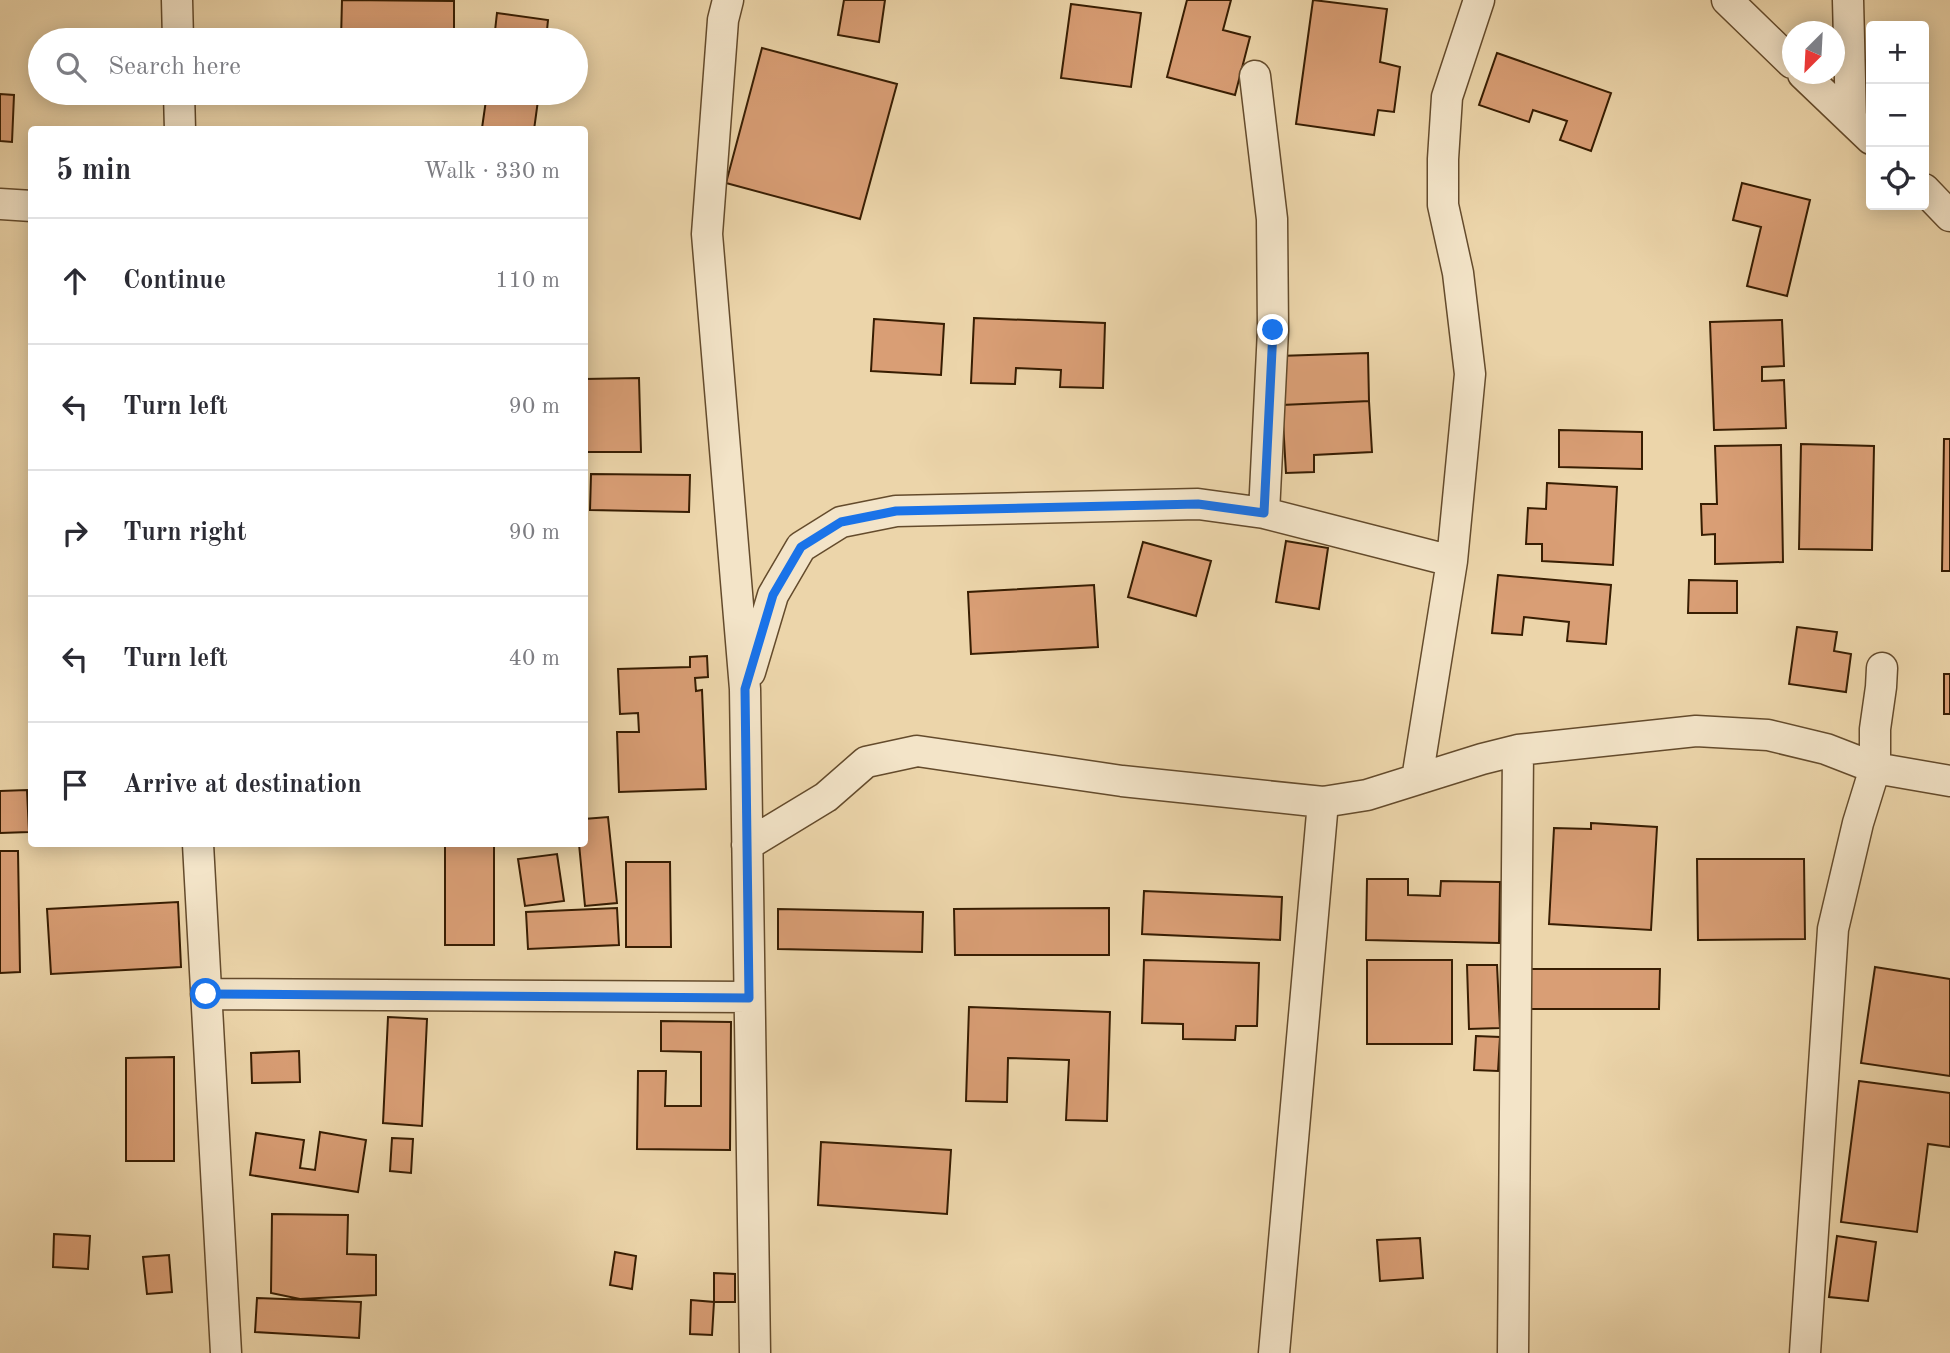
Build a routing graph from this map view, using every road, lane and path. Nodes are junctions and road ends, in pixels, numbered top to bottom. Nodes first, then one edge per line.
1 (177, 0) edge
2 (727, 0) edge
3 (1479, 0) edge
4 (1727, 0) edge
5 (1848, 0) edge
6 (178, 28) edge
7 (1782, 52) edge
8 (1255, 76) dead end
9 (1813, 84) edge
10 (179, 105) edge
11 (180, 126) edge
12 (1861, 130) edge
13 (1929, 194) edge
14 (0, 204) edge
15 (28, 206) edge
16 (1950, 216) edge
17 (1264, 513) junction
18 (1451, 561) junction
19 (1882, 668) dead end
20 (745, 689) junction
21 (1518, 750) junction
22 (1875, 768) junction
23 (1417, 779) junction
24 (1950, 780) edge
25 (1323, 802) junction
26 (747, 845) junction
27 (198, 847) edge
28 (206, 994) junction
29 (749, 998) junction
30 (226, 1353) edge
31 (755, 1353) edge
32 (1274, 1353) edge
33 (1513, 1353) edge
34 (1805, 1353) edge

1 - 6 street
2 - 20 street
3 - 18 street
4 - 7 street
5 - 12 street
8 - 17 street
9 - 12 street
10 - 11 street
13 - 16 street
14 - 15 street
17 - 18 street
17 - 20 street
18 - 23 street
19 - 22 street
20 - 26 street
21 - 22 street
21 - 23 street
21 - 33 street
22 - 24 street
22 - 34 street
23 - 25 street
25 - 26 street
25 - 32 street
26 - 29 street
27 - 28 street
28 - 29 street
28 - 30 street
29 - 31 street

